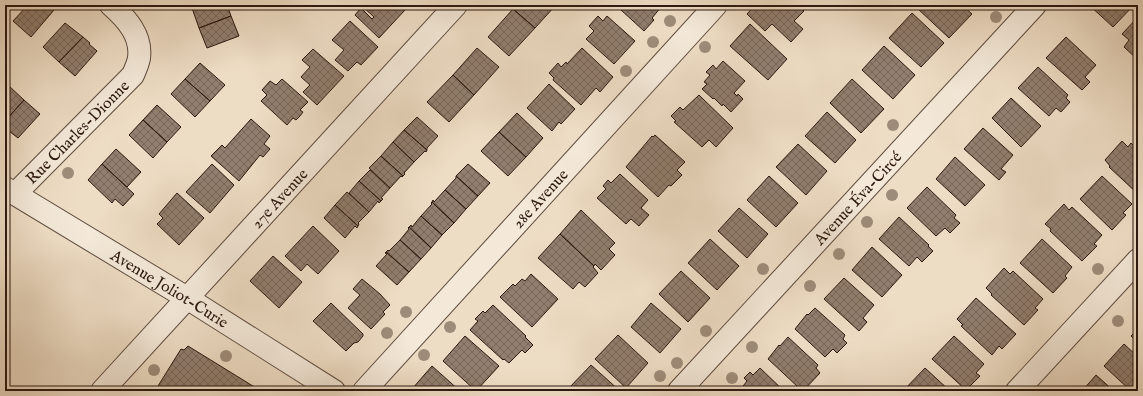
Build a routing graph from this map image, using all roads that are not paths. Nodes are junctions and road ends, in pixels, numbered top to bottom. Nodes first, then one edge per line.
1 (112, 5) edge
2 (456, 5) edge
3 (716, 5) edge
4 (1035, 5) edge
5 (10, 191) edge
6 (1138, 260) edge
7 (187, 298) junction
8 (107, 390) edge
9 (334, 391) edge
10 (364, 391) edge
11 (679, 391) edge
12 (1017, 391) edge

1 - 5 street, Rue Charles-Dionne
2 - 7 street, 27e Avenue
3 - 10 street, 28e Avenue
4 - 11 street, Avenue Éva-Circé
5 - 7 street, Avenue Joliot-Curie
6 - 12 street
7 - 8 street, 27e Avenue
7 - 9 street, Avenue Joliot-Curie

